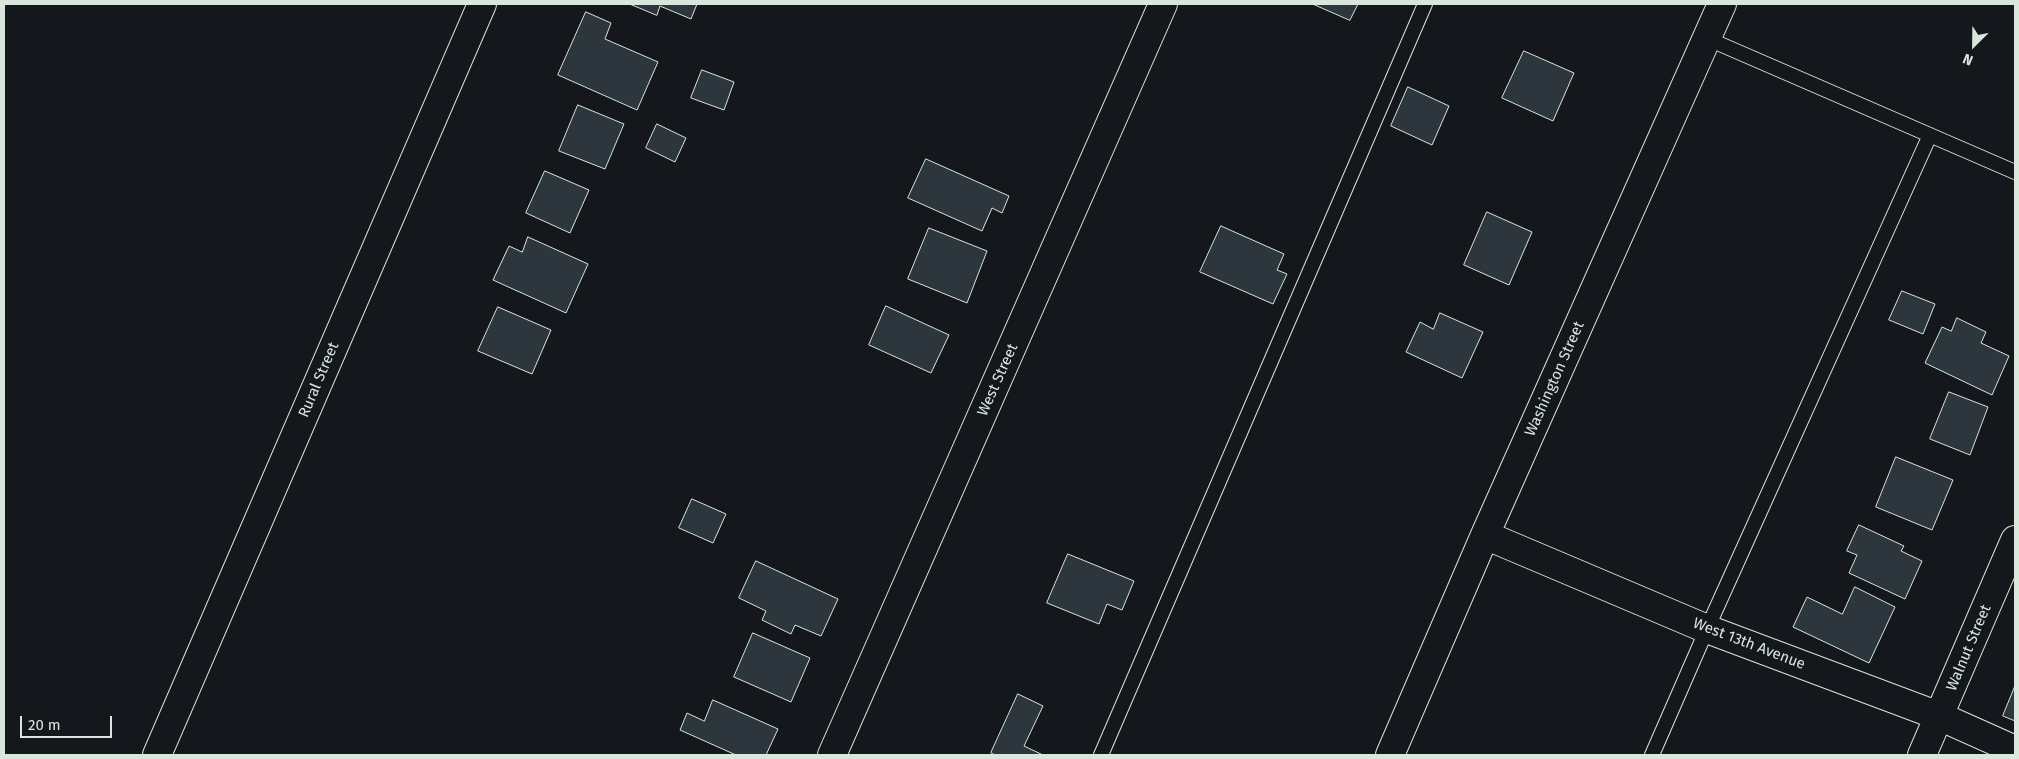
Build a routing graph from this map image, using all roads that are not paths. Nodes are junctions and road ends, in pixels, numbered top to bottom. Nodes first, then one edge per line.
1 (482, 4) edge
2 (1163, 4) edge
3 (1425, 4) edge
4 (1722, 4) edge
5 (1706, 38) junction
6 (1930, 135) junction
7 (2015, 172) edge
8 (1485, 534) junction
9 (2015, 540) edge
10 (1707, 629) junction
11 (1939, 716) junction
12 (2015, 750) edge
13 (157, 755) edge
14 (832, 755) edge
15 (1101, 755) edge
16 (1390, 755) edge
17 (1652, 755) edge
18 (1922, 755) edge

1 - 13 street, Rural Street
2 - 14 street, West Street
3 - 15 lane
4 - 5 street, Washington Street
5 - 6 lane
5 - 8 street, Washington Street
6 - 7 lane
6 - 10 lane
8 - 10 street, West 13th Avenue
8 - 16 street, Washington Street
9 - 11 street, Walnut Street
10 - 11 street, West 13th Avenue
10 - 17 lane
11 - 12 street, West 13th Avenue
11 - 18 street, Walnut Street

